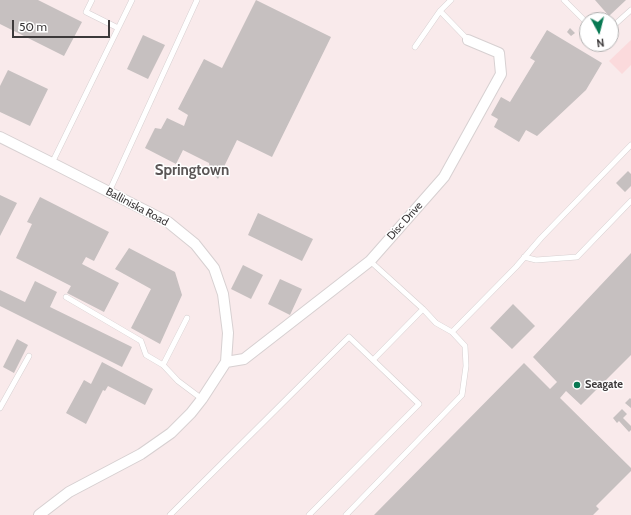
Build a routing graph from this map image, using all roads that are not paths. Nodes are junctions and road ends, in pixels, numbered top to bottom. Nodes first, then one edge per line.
1 (92, 0) edge
2 (132, 0) edge
3 (197, 0) edge
4 (452, 0) edge
5 (564, 0) edge
6 (631, 10) edge
7 (440, 11) junction
8 (579, 15) edge
9 (619, 21) edge
10 (118, 28) junction
11 (468, 40) joint
12 (415, 47) dead end
13 (0, 137) edge
14 (631, 145) edge
15 (52, 162) junction
16 (109, 192) junction
17 (631, 201) edge
18 (524, 257) junction
19 (370, 261) junction
20 (66, 297) dead end
21 (423, 309) junction
22 (187, 318) dead end
23 (452, 332) junction
24 (29, 356) dead end
25 (373, 360) junction
26 (226, 362) junction
27 (164, 365) junction
28 (202, 399) junction
29 (0, 408) edge
30 (39, 515) edge
31 (170, 515) edge
32 (309, 515) edge
33 (346, 515) edge

1 - 10 lane
2 - 10 lane
3 - 16 lane
4 - 7 lane
5 - 8 lane
6 - 9 lane
7 - 11 lane
7 - 12 lane
10 - 15 lane
11 - 19 street, Disc Drive
13 - 15 street, Balliniska Road
14 - 18 lane
15 - 16 street, Balliniska Road
16 - 26 street, Balliniska Road
17 - 18 lane
18 - 23 lane
19 - 21 lane
19 - 26 street, Disc Drive
20 - 27 lane
21 - 23 lane
21 - 25 lane
22 - 27 lane
23 - 33 lane
24 - 29 lane
25 - 31 lane
25 - 32 lane
26 - 28 street, Balliniska Road
27 - 28 lane
28 - 30 street, Balliniska Road

